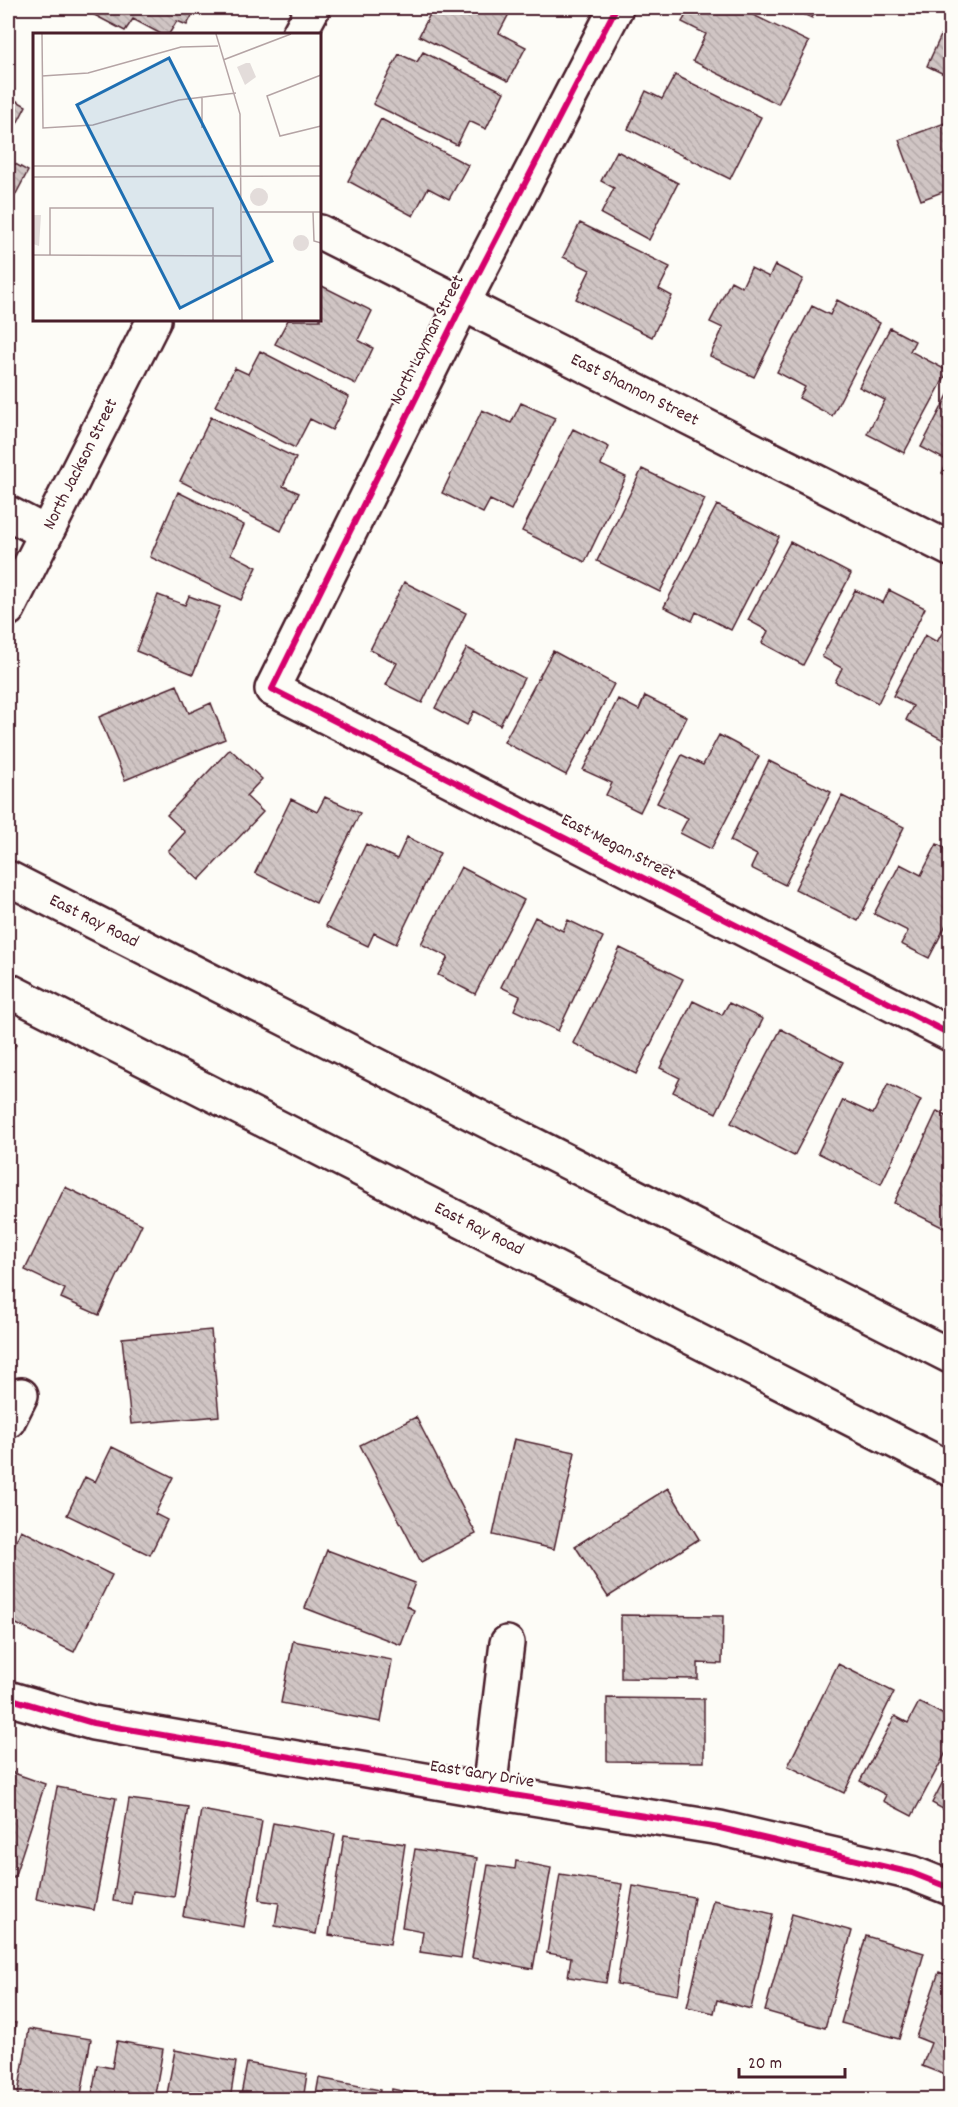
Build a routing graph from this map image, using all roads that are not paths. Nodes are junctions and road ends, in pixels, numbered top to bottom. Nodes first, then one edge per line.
1 (313, 8) edge
2 (616, 8) edge
3 (300, 33) edge
4 (321, 232) edge
5 (462, 305) junction
6 (153, 321) edge
7 (8, 513) edge
8 (46, 532) junction
9 (951, 549) edge
10 (8, 609) edge
11 (272, 689) joint
12 (8, 878) edge
13 (8, 990) edge
14 (951, 1034) edge
15 (951, 1356) edge
16 (951, 1469) edge
17 (507, 1643) dead end
18 (8, 1698) edge
19 (489, 1791) junction
20 (951, 1888) edge

1 - 3 street
2 - 5 street, North Layman Street
4 - 5 street, East Shannon Street
5 - 9 street, East Shannon Street
5 - 11 street, North Layman Street
6 - 8 street, North Jackson Street
7 - 8 street
8 - 10 street, North Jackson Street
11 - 14 street, East Megan Street
12 - 15 street, East Ray Road
13 - 16 street, East Ray Road
17 - 19 street
18 - 19 street, East Gary Drive
19 - 20 street, East Gary Drive

